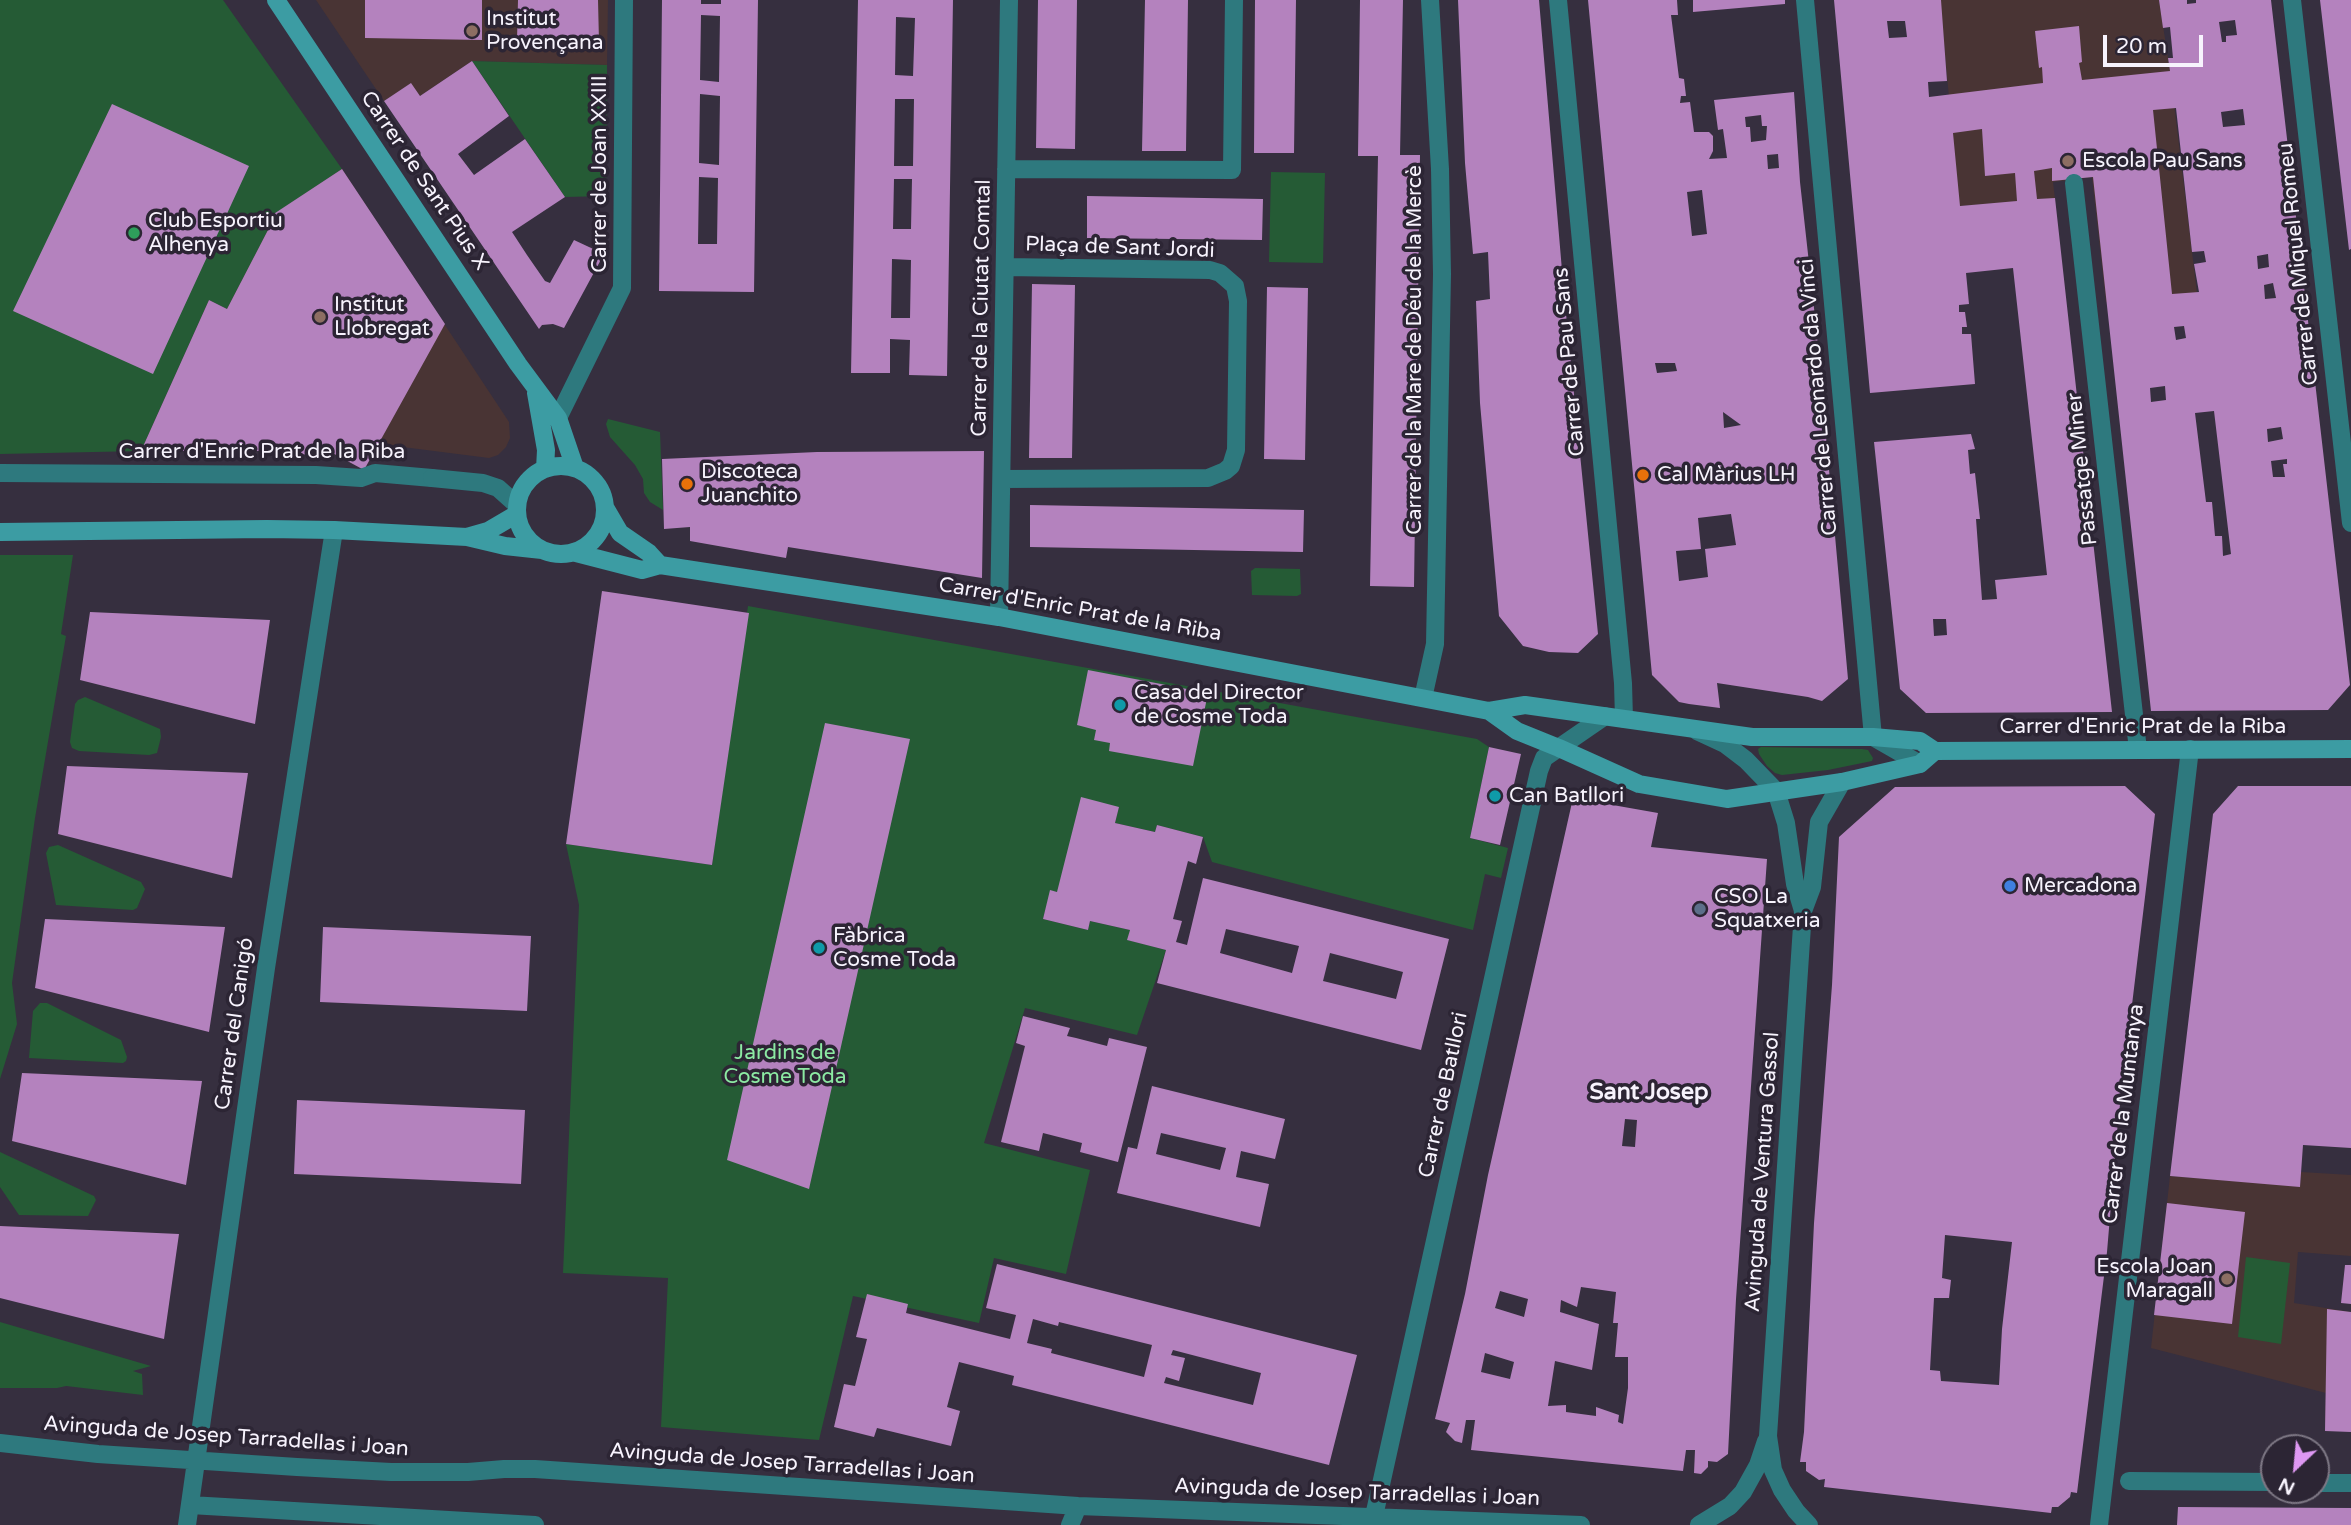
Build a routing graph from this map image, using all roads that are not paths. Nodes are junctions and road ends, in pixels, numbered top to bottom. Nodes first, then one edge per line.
1 (276, 0) edge
2 (624, 0) edge
3 (1009, 0) edge
4 (1234, 0) edge
5 (1430, 0) edge
6 (1558, 0) edge
7 (1805, 0) edge
8 (2292, 0) edge
9 (1006, 169) junction
10 (2074, 183) dead end
11 (1005, 267) junction
12 (534, 386) junction
13 (558, 418) junction
14 (575, 468) junction
15 (545, 469) junction
16 (0, 473) edge
17 (1002, 479) junction
18 (606, 509) junction
19 (517, 510) junction
20 (2351, 523) edge
21 (334, 530) junction
22 (0, 532) edge
23 (467, 537) junction
24 (542, 550) junction
25 (576, 553) junction
26 (660, 565) junction
27 (999, 617) junction
28 (1423, 698) junction
29 (1489, 711) junction
30 (1614, 718) junction
31 (1690, 728) junction
32 (1873, 737) junction
33 (1559, 748) junction
34 (2190, 749) junction
35 (2351, 749) edge
36 (2138, 750) junction
37 (1935, 751) junction
38 (1920, 764) junction
39 (1842, 782) junction
40 (1776, 791) junction
41 (1803, 911) junction
42 (1768, 1436) junction
43 (0, 1443) edge
44 (196, 1460) junction
45 (2129, 1481) dead end
46 (2260, 1482) edge
47 (2330, 1483) edge
48 (2351, 1483) edge
49 (190, 1505) junction
50 (1078, 1506) junction
51 (1374, 1516) junction
52 (187, 1525) edge
53 (535, 1525) edge
54 (1070, 1525) edge
55 (1581, 1525) edge
56 (1699, 1525) edge
57 (1809, 1525) edge
58 (2099, 1525) edge

1 - 12 street, Carrer de Sant Pius X
2 - 13 street, Carrer de Joan XXIII
3 - 9 street, Carrer de la Ciutat Comtal
4 - 9 street
5 - 28 street, Carrer de la Mare de Déu de la Mercè
6 - 30 street, Carrer de Pau Sans
7 - 32 street, Carrer de Leonardo da Vinci
8 - 20 street, Carrer de Miquel Romeu
9 - 11 street, Carrer de la Ciutat Comtal
10 - 36 street, Passatge Miner
11 - 17 street, Carrer de la Ciutat Comtal
11 - 17 street, Plaça de Sant Jordi
12 - 13 street, Carrer de Sant Pius X
12 - 15 street, Carrer de Sant Pius X
13 - 14 street, Carrer de Sant Pius X
14 - 15 street
14 - 18 street
15 - 19 street
16 - 19 street, Carrer d'Enric Prat de la Riba
17 - 27 street, Carrer de la Ciutat Comtal
18 - 25 street
18 - 26 street
19 - 23 street
19 - 24 street
21 - 22 street
21 - 23 street
21 - 44 street, Carrer del Canigó
23 - 24 street
24 - 25 street
25 - 26 street, Carrer d'Enric Prat de la Riba
26 - 27 street, Carrer d'Enric Prat de la Riba
27 - 28 street, Carrer d'Enric Prat de la Riba
28 - 29 street, Carrer d'Enric Prat de la Riba
29 - 30 street, Carrer d'Enric Prat de la Riba
29 - 33 street, Carrer d'Enric Prat de la Riba
30 - 31 street, Carrer d'Enric Prat de la Riba
30 - 33 street, Carrer de Batllori
31 - 32 street, Carrer d'Enric Prat de la Riba
31 - 40 street, Avinguda de Ventura Gassol
32 - 37 street, Carrer d'Enric Prat de la Riba
32 - 38 street
33 - 40 street, Carrer d'Enric Prat de la Riba
33 - 51 street, Carrer de Batllori
34 - 35 street, Carrer d'Enric Prat de la Riba
34 - 36 street, Carrer d'Enric Prat de la Riba
34 - 58 street, Carrer de la Muntanya
36 - 37 street, Carrer d'Enric Prat de la Riba
37 - 38 street, Carrer d'Enric Prat de la Riba
38 - 39 street, Carrer d'Enric Prat de la Riba
39 - 40 street, Carrer d'Enric Prat de la Riba
39 - 41 street, Avinguda de Ventura Gassol
40 - 41 street, Avinguda de Ventura Gassol
41 - 42 street, Avinguda de Ventura Gassol
42 - 56 street, Avinguda de Ventura Gassol
42 - 57 street, Avinguda de Ventura Gassol
43 - 44 street, Avinguda de Josep Tarradellas i Joan
44 - 49 street, Carrer del Canigó
44 - 50 street, Avinguda de Josep Tarradellas i Joan
45 - 46 street
47 - 48 street
49 - 52 street, Carrer del Canigó
49 - 53 street
50 - 51 street, Avinguda de Josep Tarradellas i Joan
50 - 54 street
51 - 55 street, Avinguda de Josep Tarradellas i Joan

